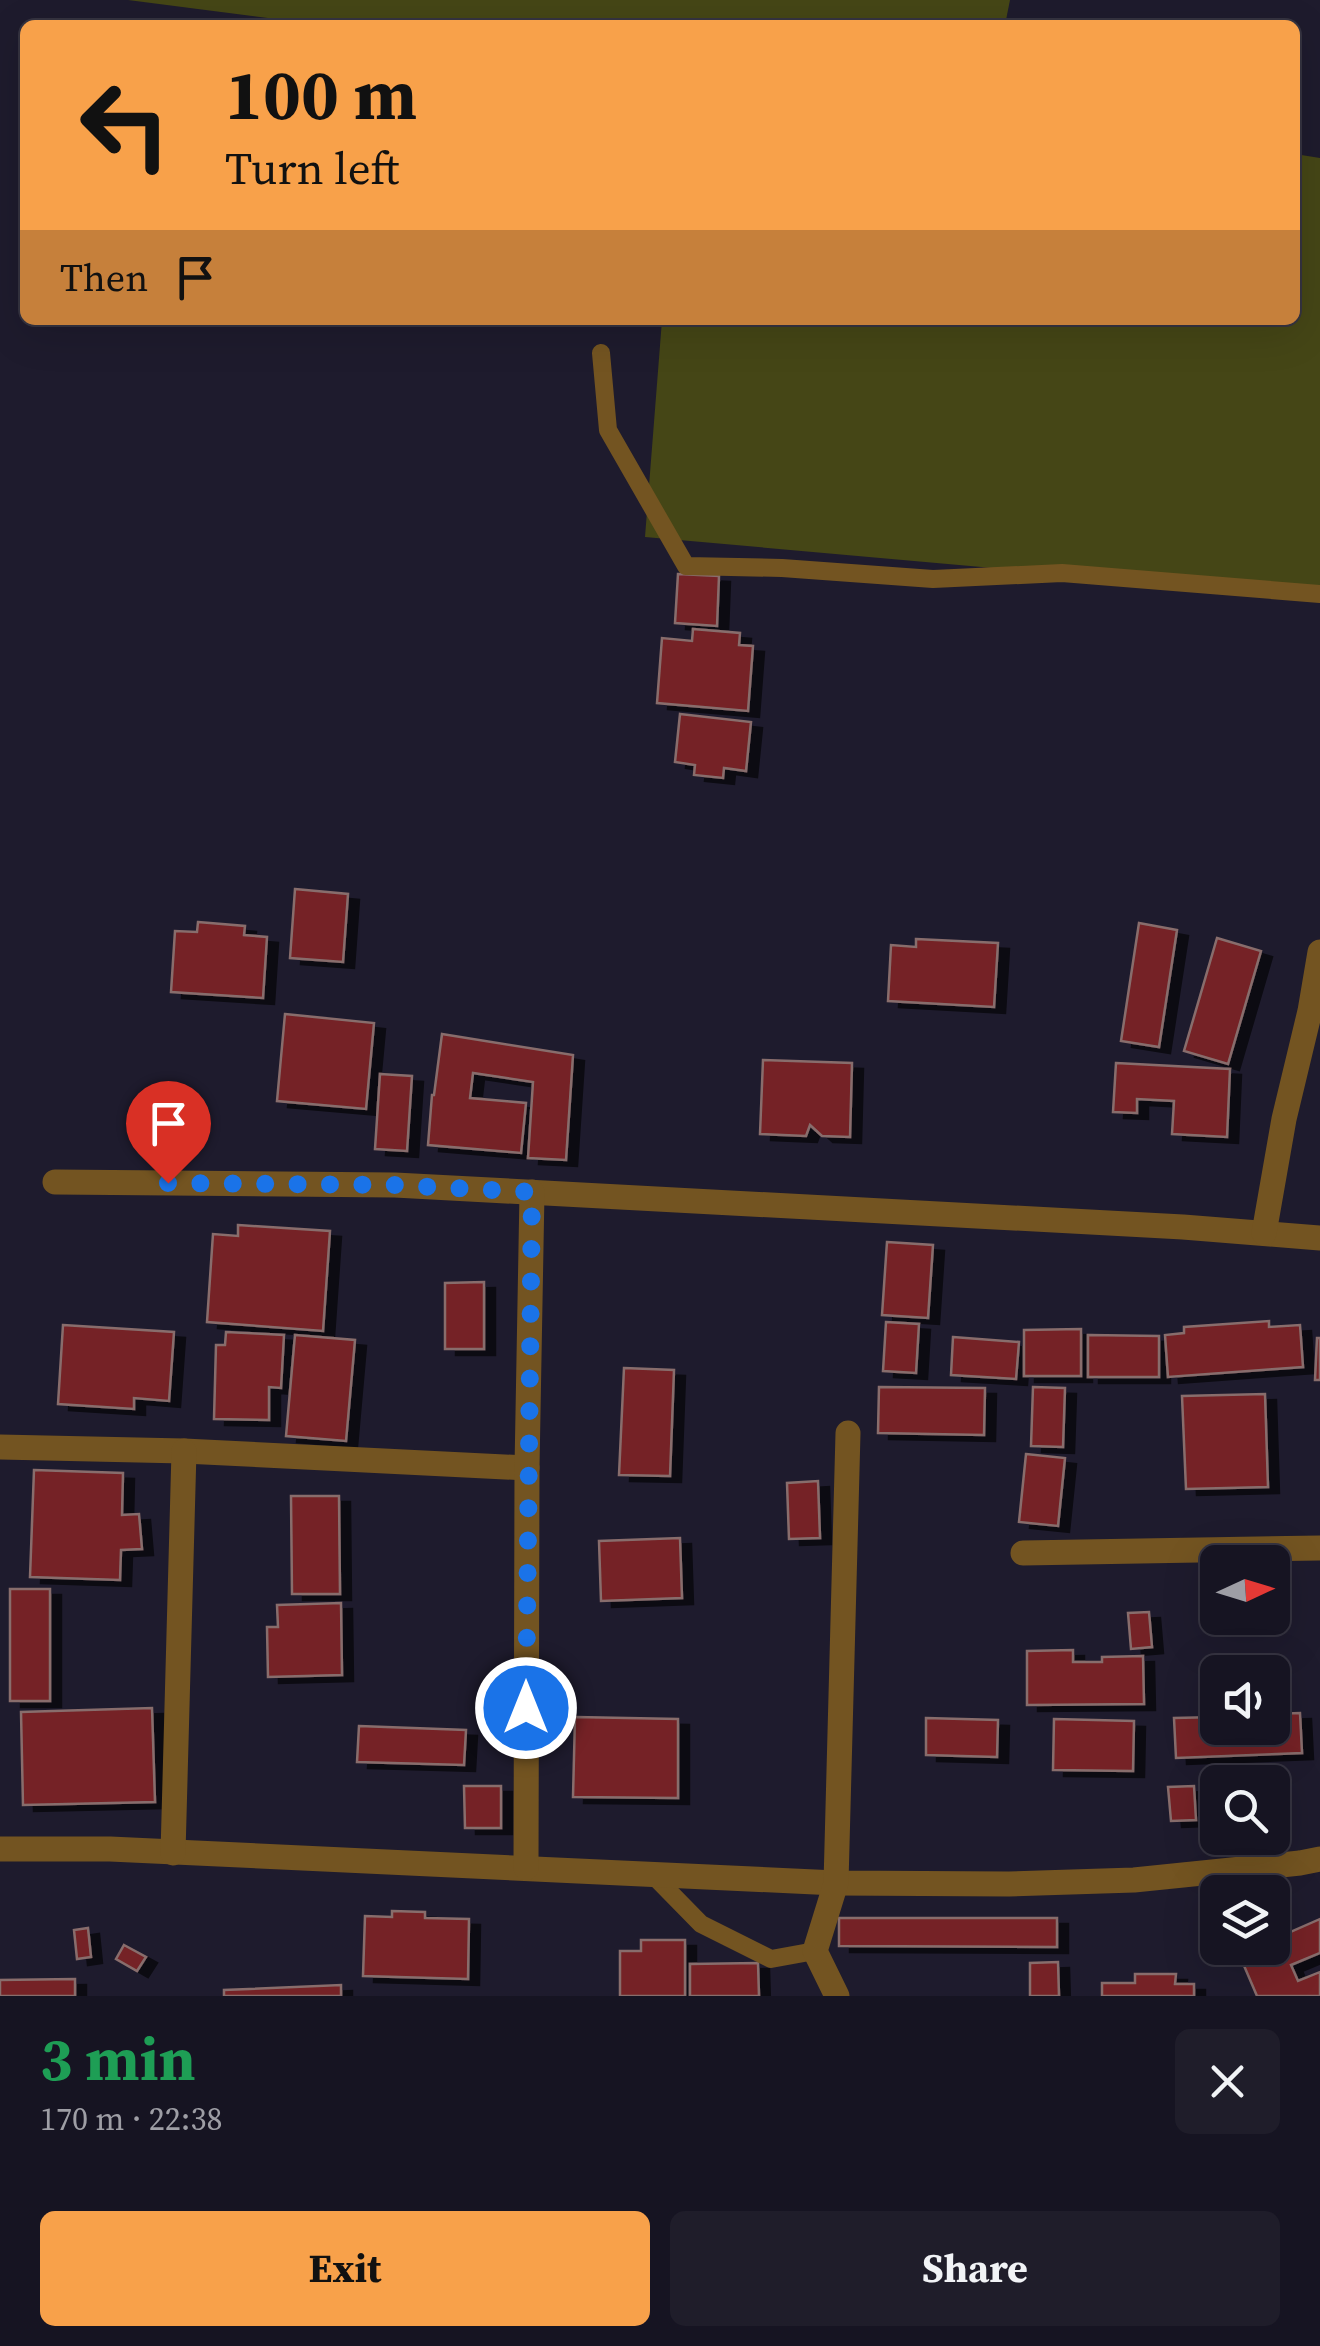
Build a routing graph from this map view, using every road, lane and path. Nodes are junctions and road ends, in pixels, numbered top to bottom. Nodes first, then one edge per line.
1 (601, 353) dead end
2 (1320, 594) edge
3 (1320, 952) edge
4 (55, 1182) dead end
5 (532, 1192) junction
6 (1264, 1233) junction
7 (1320, 1238) edge
8 (848, 1433) dead end
9 (0, 1447) edge
10 (184, 1451) junction
11 (528, 1468) junction
12 (1320, 1548) edge
13 (1023, 1554) dead end
14 (0, 1849) edge
15 (173, 1853) junction
16 (1320, 1859) edge
17 (526, 1868) junction
18 (652, 1874) junction
19 (836, 1883) junction
20 (815, 1951) junction
21 (837, 1996) edge

1 - 2 lane
3 - 6 street
4 - 5 street
5 - 6 street
5 - 11 street
6 - 7 street
8 - 19 street
9 - 10 street
10 - 11 street
10 - 15 street
11 - 17 street
12 - 13 street
14 - 15 street
15 - 17 street
16 - 19 street
17 - 18 street
18 - 19 street
18 - 20 lane
19 - 20 street
20 - 21 street

